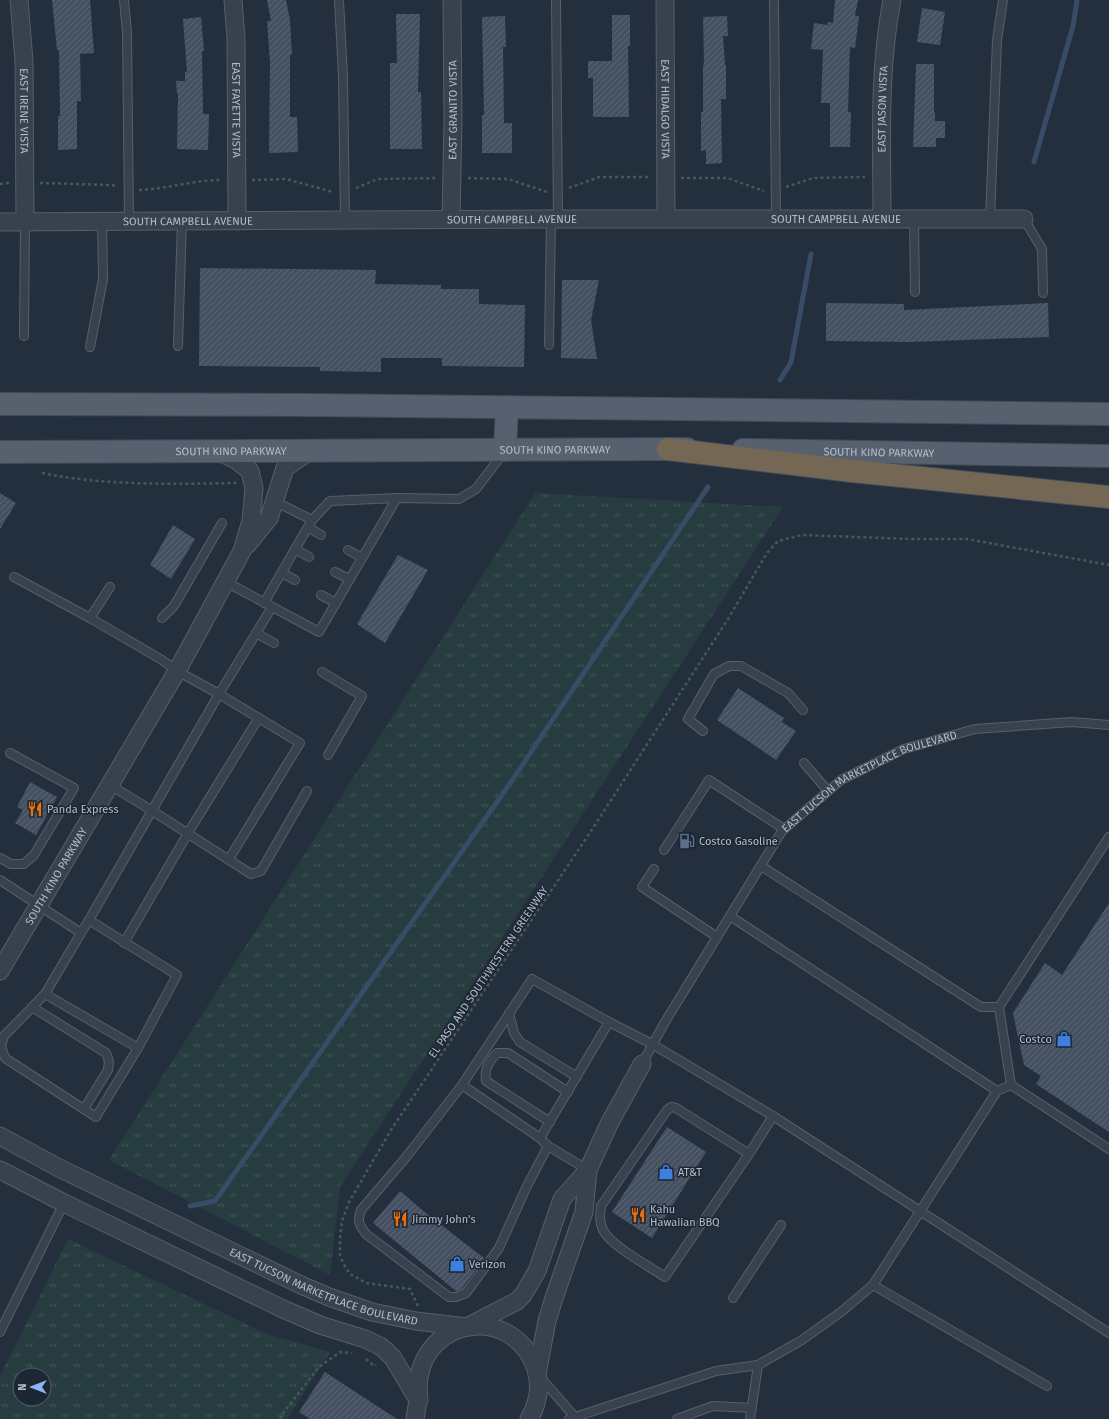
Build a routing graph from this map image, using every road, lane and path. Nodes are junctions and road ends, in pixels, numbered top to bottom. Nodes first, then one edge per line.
1 (19, 0) edge
2 (124, 0) edge
3 (233, 0) edge
4 (339, 0) edge
5 (452, 0) edge
6 (556, 0) edge
7 (665, 0) edge
8 (774, 0) edge
9 (892, 0) edge
10 (1003, 0) edge
11 (11, 183) dead end
12 (0, 184) edge
13 (452, 219) junction
14 (555, 219) junction
15 (666, 219) junction
16 (776, 219) junction
17 (882, 219) junction
18 (914, 219) junction
19 (990, 219) junction
20 (1024, 219) joint
21 (345, 220) junction
22 (102, 221) junction
23 (129, 221) junction
24 (182, 221) junction
25 (237, 221) junction
26 (0, 222) edge
27 (25, 222) junction
28 (915, 292) dead end
29 (1043, 293) dead end
30 (24, 336) dead end
31 (549, 345) dead end
32 (178, 346) dead end
33 (90, 347) dead end
34 (0, 404) edge
35 (507, 407) junction
36 (1109, 414) edge
37 (668, 449) junction
38 (505, 450) junction
39 (218, 451) junction
40 (310, 451) junction
41 (0, 452) edge
42 (1109, 456) edge
43 (42, 472) dead end
44 (238, 483) dead end
45 (1109, 497) edge
46 (397, 498) junction
47 (274, 501) junction
48 (222, 523) dead end
49 (310, 524) junction
50 (322, 535) dead end
51 (295, 549) junction
52 (348, 550) dead end
53 (242, 551) junction
54 (309, 557) dead end
55 (362, 558) junction
56 (1109, 565) edge
57 (335, 572) dead end
58 (282, 573) junction
59 (14, 577) dead end
60 (295, 580) dead end
61 (349, 580) junction
62 (226, 582) junction
63 (110, 587) dead end
64 (322, 595) dead end
65 (264, 603) junction
66 (336, 604) junction
67 (272, 607) junction
68 (90, 618) junction
69 (162, 618) dead end
70 (256, 633) junction
71 (274, 643) dead end
72 (177, 671) junction
73 (322, 672) dead end
74 (219, 694) junction
75 (803, 710) dead end
76 (258, 719) junction
77 (1109, 725) edge
78 (703, 731) dead end
79 (10, 753) dead end
80 (328, 755) dead end
81 (804, 763) dead end
82 (110, 785) junction
83 (307, 791) dead end
84 (828, 791) junction
85 (152, 810) junction
86 (784, 829) junction
87 (188, 833) junction
88 (1109, 837) edge
89 (664, 850) dead end
90 (0, 858) edge
91 (229, 860) junction
92 (761, 866) junction
93 (654, 869) dead end
94 (0, 880) edge
95 (39, 905) junction
96 (730, 916) junction
97 (89, 920) junction
98 (81, 933) junction
99 (717, 937) junction
100 (124, 943) junction
101 (0, 971) edge
102 (45, 994) junction
103 (32, 1007) junction
104 (999, 1007) junction
105 (509, 1013) junction
106 (609, 1022) junction
107 (652, 1044) junction
108 (138, 1048) junction
109 (481, 1056) junction
110 (490, 1061) junction
111 (642, 1064) joint
112 (577, 1077) junction
113 (462, 1085) junction
114 (1011, 1085) junction
115 (996, 1091) junction
116 (568, 1092) junction
117 (84, 1109) junction
118 (773, 1116) junction
119 (550, 1122) junction
120 (0, 1136) edge
121 (540, 1138) junction
122 (548, 1146) junction
123 (1109, 1149) edge
124 (749, 1154) junction
125 (0, 1170) edge
126 (588, 1170) junction
127 (64, 1203) junction
128 (920, 1210) junction
129 (781, 1225) dead end
130 (873, 1284) junction
131 (733, 1298) dead end
132 (419, 1306) dead end
133 (467, 1327) junction
134 (0, 1332) edge
135 (1109, 1333) edge
136 (353, 1354) dead end
137 (364, 1358) dead end
138 (378, 1364) dead end
139 (758, 1365) junction
140 (537, 1374) junction
141 (1047, 1386) dead end
142 (418, 1400) junction
143 (752, 1408) junction
144 (572, 1418) edge
145 (280, 1419) edge
146 (415, 1419) edge
147 (426, 1419) edge
148 (529, 1419) edge
149 (676, 1419) edge
150 (750, 1419) edge

1 - 27 street, EAST IRENE VISTA
2 - 23 lane
3 - 25 street, EAST FAYETTE VISTA
4 - 21 lane
5 - 13 street, EAST GRANITO VISTA
6 - 14 lane
7 - 15 street, EAST HIDALGO VISTA
8 - 16 lane
9 - 17 street, EAST JASON VISTA
10 - 19 lane
11 - 12 path
13 - 14 street, SOUTH CAMPBELL AVENUE
13 - 21 street, SOUTH CAMPBELL AVENUE
14 - 15 street, SOUTH CAMPBELL AVENUE
14 - 31 lane
15 - 16 street, SOUTH CAMPBELL AVENUE
16 - 17 street, SOUTH CAMPBELL AVENUE
17 - 18 street, SOUTH CAMPBELL AVENUE
18 - 19 street, SOUTH CAMPBELL AVENUE
18 - 28 lane
19 - 20 street, SOUTH CAMPBELL AVENUE
20 - 29 lane
21 - 25 street, SOUTH CAMPBELL AVENUE
22 - 23 street, SOUTH CAMPBELL AVENUE
22 - 27 street, SOUTH CAMPBELL AVENUE
22 - 33 lane
23 - 24 street, SOUTH CAMPBELL AVENUE
24 - 25 street, SOUTH CAMPBELL AVENUE
24 - 32 lane
26 - 27 street, SOUTH CAMPBELL AVENUE
27 - 30 lane
34 - 35 main road
35 - 36 main road
35 - 38 main road
37 - 38 main road, SOUTH KINO PARKWAY
37 - 42 main road, SOUTH KINO PARKWAY
37 - 45 highway
38 - 40 main road, SOUTH KINO PARKWAY
38 - 46 lane
39 - 40 main road, SOUTH KINO PARKWAY
39 - 41 main road, SOUTH KINO PARKWAY
39 - 53 street
40 - 47 street
43 - 44 path
46 - 49 lane
46 - 55 lane
47 - 49 lane
47 - 53 street
48 - 69 lane
49 - 50 lane
49 - 51 lane
51 - 54 lane
51 - 58 lane
52 - 55 lane
53 - 62 street, SOUTH KINO PARKWAY
55 - 61 lane
56 - 132 path, EL PASO AND SOUTHWESTERN GREENWAY
57 - 61 lane
58 - 60 lane
58 - 65 lane
59 - 68 lane
61 - 66 lane
62 - 65 lane
62 - 72 street, SOUTH KINO PARKWAY
63 - 68 lane
64 - 66 lane
65 - 67 lane
66 - 67 lane
67 - 70 lane
68 - 72 lane
70 - 71 lane
70 - 74 lane
72 - 74 lane
72 - 82 street, SOUTH KINO PARKWAY
73 - 80 lane
74 - 76 lane
74 - 85 lane
75 - 78 lane
76 - 87 lane
76 - 91 lane
77 - 84 lane, EAST TUCSON MARKETPLACE BOULEVARD
79 - 90 lane
81 - 84 lane
82 - 85 lane
82 - 95 street, SOUTH KINO PARKWAY
83 - 91 lane
84 - 86 lane, EAST TUCSON MARKETPLACE BOULEVARD
85 - 87 lane
85 - 97 lane
86 - 89 lane
86 - 92 lane, EAST TUCSON MARKETPLACE BOULEVARD
87 - 91 lane
87 - 100 lane
88 - 104 lane
92 - 96 lane, EAST TUCSON MARKETPLACE BOULEVARD
92 - 104 lane
93 - 99 lane
94 - 95 lane
95 - 98 lane
95 - 101 street, SOUTH KINO PARKWAY
96 - 99 lane, EAST TUCSON MARKETPLACE BOULEVARD
96 - 115 lane
97 - 98 lane
97 - 100 lane
98 - 102 lane
99 - 107 lane, EAST TUCSON MARKETPLACE BOULEVARD
100 - 108 lane
102 - 103 lane
102 - 108 lane
103 - 117 lane
103 - 117 lane
104 - 114 lane
105 - 106 lane
105 - 109 lane
105 - 112 lane
106 - 107 lane
106 - 112 lane
107 - 111 lane, EAST TUCSON MARKETPLACE BOULEVARD
107 - 118 lane
108 - 117 lane
109 - 110 lane
109 - 113 lane
110 - 116 lane
110 - 119 lane
111 - 126 street, EAST TUCSON MARKETPLACE BOULEVARD
112 - 116 lane
113 - 121 lane
113 - 122 lane
114 - 115 lane
114 - 123 lane
115 - 128 lane
116 - 119 lane
118 - 124 lane
118 - 128 lane
119 - 121 lane
120 - 133 street, EAST TUCSON MARKETPLACE BOULEVARD
121 - 122 lane
122 - 126 lane
124 - 124 lane
125 - 127 street
126 - 133 street, EAST TUCSON MARKETPLACE BOULEVARD
126 - 140 street, EAST TUCSON MARKETPLACE BOULEVARD
127 - 134 lane
127 - 142 street
128 - 130 lane
128 - 135 lane
129 - 131 lane
130 - 139 lane
130 - 141 lane
133 - 140 street
133 - 142 street
136 - 145 path
137 - 138 path
139 - 143 lane
139 - 144 lane
140 - 144 lane
140 - 148 street
142 - 146 street
142 - 147 street
143 - 149 lane
143 - 150 lane

